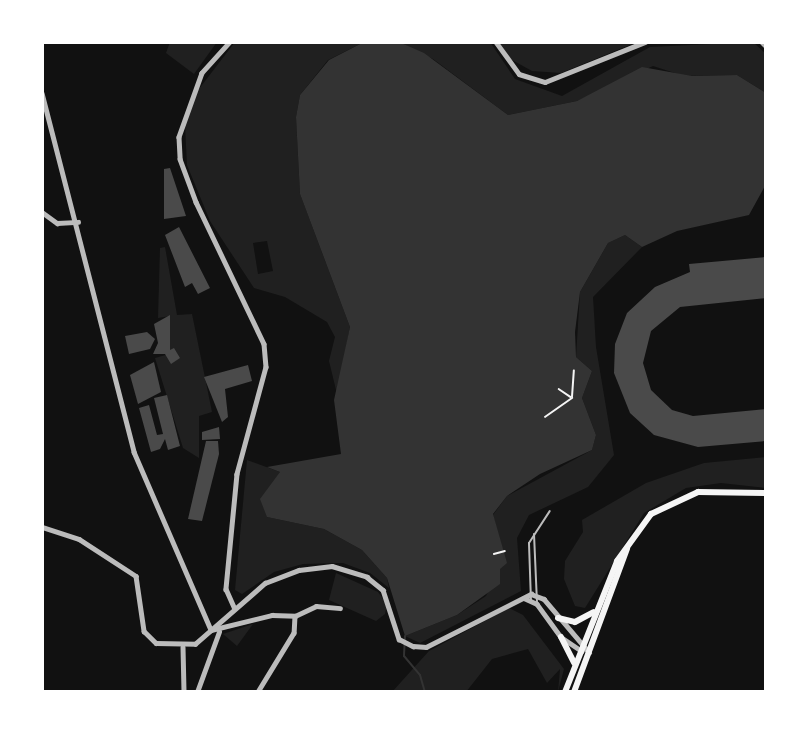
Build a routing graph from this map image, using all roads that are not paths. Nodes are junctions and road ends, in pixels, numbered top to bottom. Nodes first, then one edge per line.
1 (230, 42) edge
2 (496, 42) edge
3 (645, 42) edge
4 (762, 42) edge
5 (766, 46) edge
6 (42, 93) edge
7 (43, 102) edge
8 (42, 212) edge
9 (78, 222) junction
10 (766, 493) edge
11 (550, 511) dead end
12 (42, 527) edge
13 (534, 534) junction
14 (628, 546) junction
15 (531, 594) junction
16 (538, 596) junction
17 (524, 597) junction
18 (531, 601) junction
19 (537, 604) junction
20 (234, 607) junction
21 (340, 608) dead end
22 (594, 611) junction
23 (295, 616) junction
24 (558, 618) junction
25 (211, 630) junction
26 (219, 632) junction
27 (561, 637) junction
28 (581, 643) junction
29 (183, 646) junction
30 (578, 650) junction
31 (589, 652) junction
32 (574, 663) junction
33 (184, 692) edge
34 (197, 692) edge
35 (258, 692) edge
36 (565, 692) edge
37 (574, 692) edge

1 - 20 street
2 - 3 street
4 - 5 street
6 - 7 street
7 - 9 street
8 - 9 street
9 - 25 street
10 - 14 main road
11 - 13 lane
12 - 29 street
13 - 15 lane
13 - 16 lane
14 - 22 main road
14 - 31 main road
15 - 16 street
15 - 17 street
15 - 18 lane
16 - 19 lane
16 - 24 street
17 - 18 street
17 - 20 street
18 - 19 street
19 - 27 street
20 - 25 street
21 - 23 street
22 - 24 main road
22 - 28 main road
23 - 26 street
23 - 35 street
24 - 28 street
25 - 26 street
25 - 29 street
26 - 34 street
27 - 30 street
27 - 32 main road
28 - 30 main road
28 - 31 street
29 - 33 street
30 - 31 street
30 - 32 main road
31 - 37 main road
32 - 36 main road

